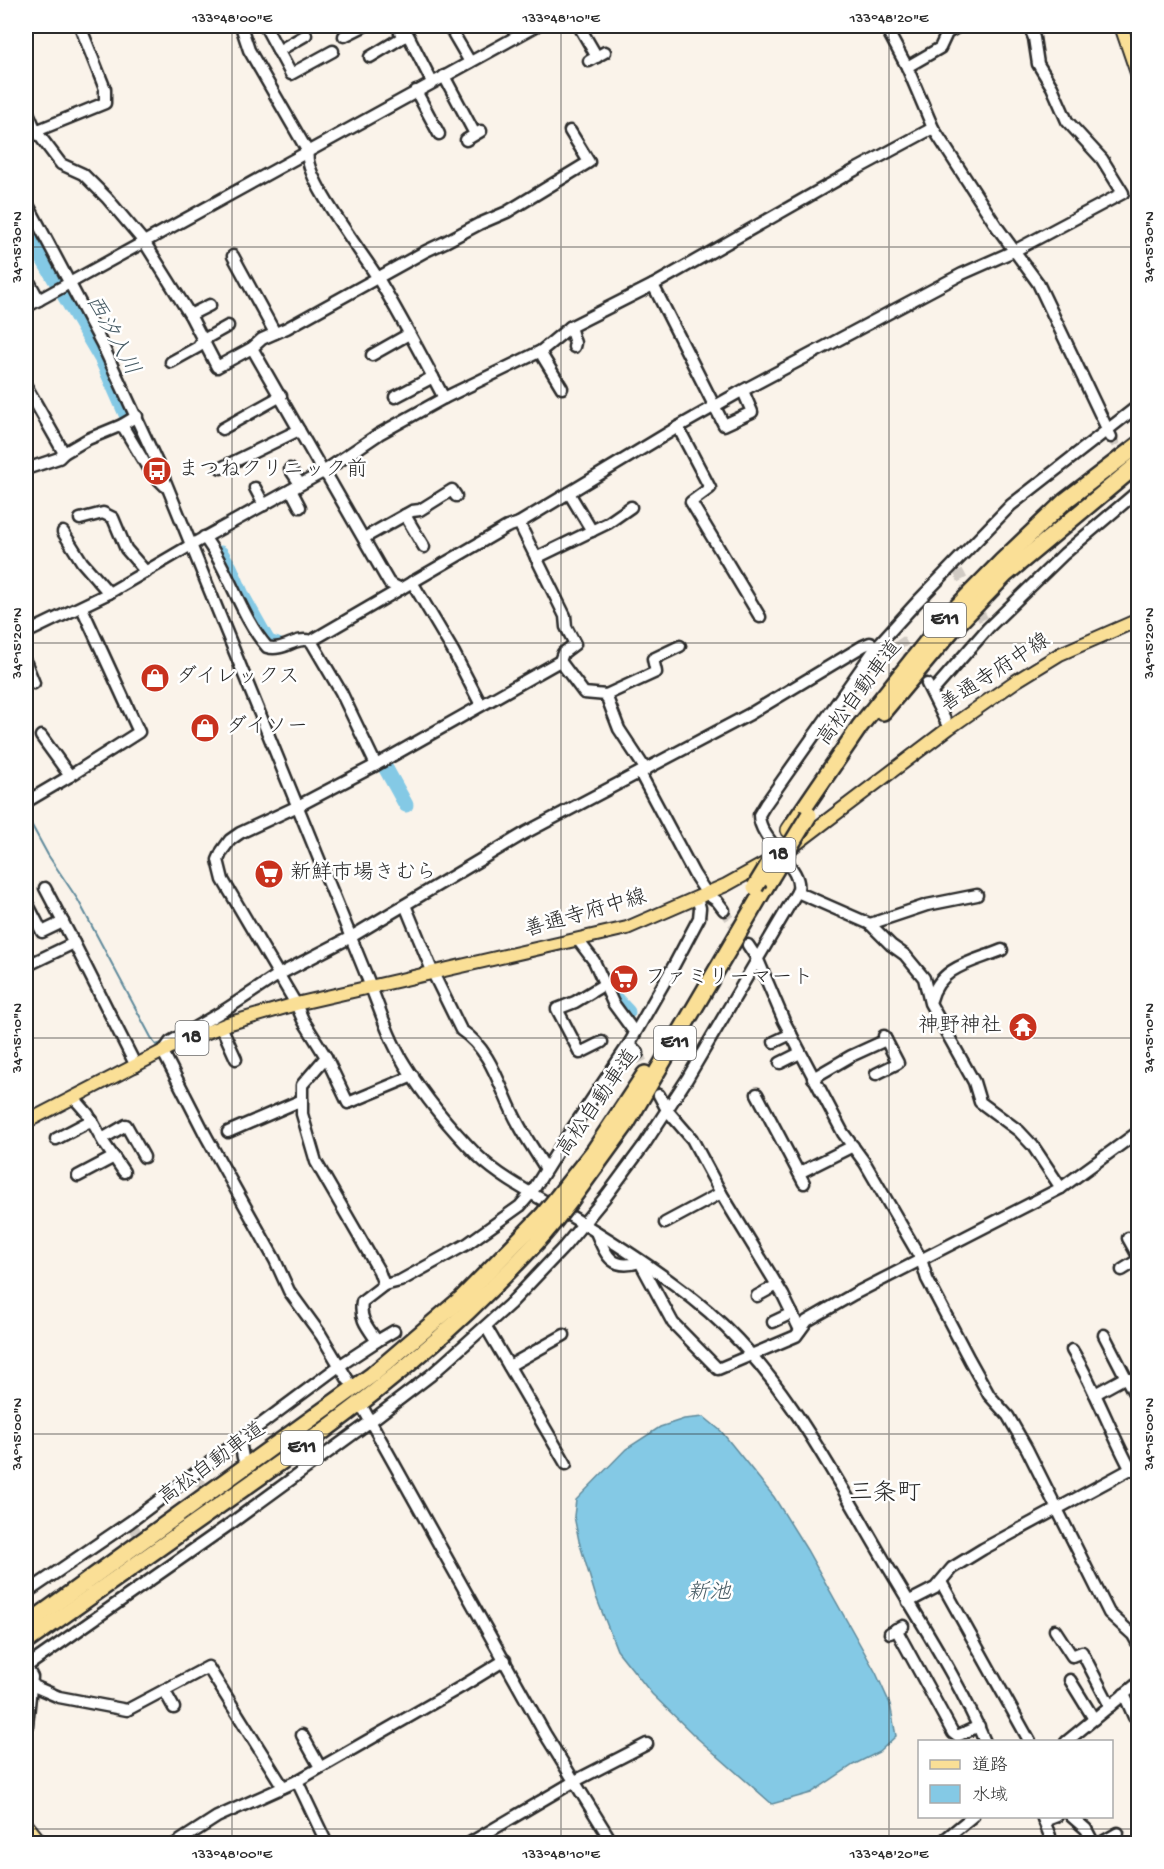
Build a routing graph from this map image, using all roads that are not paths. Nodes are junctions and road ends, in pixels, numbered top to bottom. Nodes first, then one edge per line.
1 (80, 26) edge
2 (241, 26) edge
3 (265, 26) edge
4 (364, 26) edge
5 (397, 26) edge
6 (448, 26) edge
7 (536, 26) edge
8 (579, 26) edge
9 (885, 26) edge
10 (959, 26) edge
11 (1029, 26) edge
12 (1121, 26) edge
13 (306, 35) dead end
14 (344, 36) dead end
15 (403, 37) junction
16 (278, 51) junction
17 (333, 51) dead end
18 (370, 57) dead end
19 (597, 57) dead end
20 (470, 62) junction
21 (907, 67) junction
22 (444, 76) junction
23 (1138, 76) edge
24 (432, 82) junction
25 (416, 91) junction
26 (26, 108) edge
27 (933, 128) junction
28 (36, 131) junction
29 (570, 131) dead end
30 (439, 134) dead end
31 (474, 135) dead end
32 (308, 152) junction
33 (26, 201) edge
34 (145, 243) junction
35 (1014, 251) junction
36 (233, 256) dead end
37 (26, 276) edge
38 (378, 278) junction
39 (653, 285) junction
40 (64, 286) junction
41 (39, 300) junction
42 (210, 305) dead end
43 (26, 307) edge
44 (190, 315) junction
45 (228, 326) dead end
46 (570, 327) junction
47 (275, 333) junction
48 (409, 334) junction
49 (203, 340) junction
50 (574, 347) dead end
51 (252, 348) junction
52 (541, 351) junction
53 (372, 355) dead end
54 (171, 362) dead end
55 (433, 377) junction
56 (26, 386) edge
57 (562, 388) dead end
58 (742, 391) junction
59 (281, 396) junction
60 (396, 397) dead end
61 (444, 398) junction
62 (714, 406) junction
63 (1138, 406) edge
64 (129, 421) junction
65 (678, 427) junction
66 (222, 429) dead end
67 (299, 430) junction
68 (1109, 433) junction
69 (1138, 445) edge
70 (64, 453) junction
71 (221, 468) dead end
72 (26, 469) edge
73 (291, 469) dead end
74 (322, 472) junction
75 (1138, 475) edge
76 (295, 487) junction
77 (255, 488) dead end
78 (170, 490) junction
79 (1138, 491) edge
80 (569, 494) junction
81 (456, 496) dead end
82 (264, 505) junction
83 (300, 507) dead end
84 (631, 507) dead end
85 (405, 515) junction
86 (80, 519) dead end
87 (519, 523) junction
88 (592, 531) junction
89 (63, 532) dead end
90 (204, 537) junction
91 (364, 538) junction
92 (191, 545) junction
93 (424, 547) dead end
94 (536, 558) junction
95 (146, 572) junction
96 (412, 582) junction
97 (401, 589) junction
98 (109, 593) junction
99 (82, 608) junction
100 (760, 617) dead end
101 (1138, 620) edge
102 (893, 628) junction
103 (26, 633) edge
104 (899, 639) tunnel mouth
105 (311, 641) junction
106 (680, 646) dead end
107 (878, 646) junction
108 (560, 661) junction
109 (26, 663) edge
110 (34, 683) dead end
111 (606, 695) junction
112 (481, 705) junction
113 (949, 728) junction
114 (41, 736) dead end
115 (376, 765) junction
116 (643, 772) junction
117 (70, 776) junction
118 (26, 802) edge
119 (298, 806) junction
120 (780, 855) junction
121 (45, 888) dead end
122 (797, 892) junction
123 (977, 895) dead end
124 (702, 896) junction
125 (26, 902) edge
126 (405, 905) junction
127 (724, 910) tunnel mouth
128 (63, 922) junction
129 (870, 924) junction
130 (351, 937) junction
131 (578, 940) junction
132 (74, 943) junction
133 (748, 945) tunnel mouth
134 (1002, 950) dead end
135 (758, 960) junction
136 (26, 966) edge
137 (433, 973) junction
138 (278, 975) junction
139 (603, 985) junction
140 (371, 987) junction
141 (930, 1003) junction
142 (296, 1004) junction
143 (221, 1026) junction
144 (635, 1033) junction
145 (790, 1034) junction
146 (602, 1042) dead end
147 (774, 1042) dead end
148 (629, 1044) junction
149 (163, 1052) junction
150 (638, 1053) tunnel mouth
151 (800, 1053) junction
152 (326, 1057) junction
153 (236, 1059) dead end
154 (780, 1063) dead end
155 (136, 1066) junction
156 (876, 1074) dead end
157 (413, 1077) junction
158 (813, 1078) junction
159 (757, 1094) dead end
160 (659, 1095) dead end
161 (74, 1098) junction
162 (302, 1100) junction
163 (667, 1110) junction
164 (92, 1120) junction
165 (26, 1122) edge
166 (228, 1132) dead end
167 (1138, 1132) edge
168 (56, 1139) dead end
169 (102, 1139) junction
170 (854, 1146) junction
171 (114, 1156) junction
172 (144, 1156) dead end
173 (546, 1169) junction
174 (124, 1172) dead end
175 (78, 1176) dead end
176 (1061, 1188) junction
177 (532, 1192) junction
178 (721, 1192) junction
179 (565, 1197) junction
180 (548, 1219) junction
181 (582, 1223) junction
182 (665, 1223) dead end
183 (596, 1232) junction
184 (1128, 1238) dead end
185 (1138, 1258) edge
186 (921, 1259) junction
187 (640, 1262) junction
188 (1122, 1270) dead end
189 (384, 1285) junction
190 (777, 1285) junction
191 (757, 1296) dead end
192 (792, 1313) junction
193 (773, 1322) dead end
194 (486, 1327) junction
195 (800, 1330) junction
196 (394, 1331) dead end
197 (564, 1335) dead end
198 (1104, 1335) dead end
199 (376, 1341) junction
200 (1072, 1350) dead end
201 (751, 1355) junction
202 (339, 1366) junction
203 (509, 1366) junction
204 (1126, 1377) junction
205 (348, 1380) dead end
206 (1095, 1394) junction
207 (1138, 1401) edge
208 (364, 1410) dead end
209 (371, 1421) junction
210 (240, 1441) junction
211 (243, 1458) dead end
212 (566, 1464) dead end
213 (1135, 1468) edge
214 (249, 1493) dead end
215 (257, 1503) junction
216 (1058, 1510) junction
217 (155, 1562) tunnel mouth
218 (162, 1571) junction
219 (941, 1582) junction
220 (26, 1593) edge
221 (908, 1602) junction
222 (26, 1625) edge
223 (896, 1629) dead end
224 (1055, 1630) dead end
225 (26, 1642) edge
226 (1138, 1644) edge
227 (505, 1660) junction
228 (26, 1666) edge
229 (1070, 1680) dead end
230 (1138, 1683) edge
231 (31, 1685) junction
232 (164, 1690) junction
233 (1124, 1694) junction
234 (1110, 1706) junction
235 (174, 1708) dead end
236 (1138, 1716) edge
237 (1094, 1719) junction
238 (979, 1726) junction
239 (302, 1734) dead end
240 (26, 1735) edge
241 (958, 1738) edge
242 (984, 1740) edge
243 (1029, 1740) edge
244 (1068, 1740) edge
245 (647, 1744) dead end
246 (320, 1767) junction
247 (297, 1781) junction
248 (575, 1781) junction
249 (283, 1787) junction
250 (971, 1818) edge
251 (1073, 1818) edge
252 (1043, 1819) edge
253 (26, 1824) edge
254 (1118, 1833) dead end
255 (1050, 1836) dead end
256 (472, 1842) edge
257 (42, 1844) edge
258 (175, 1844) edge
259 (327, 1844) edge
260 (613, 1844) edge
261 (939, 1844) edge
262 (1097, 1844) edge

1 - 28 street
2 - 32 street
3 - 16 street
4 - 14 street
5 - 15 street
6 - 20 street
7 - 20 street
8 - 19 street
9 - 21 street
10 - 21 street
11 - 35 street
12 - 23 main road
13 - 16 street
15 - 18 street
15 - 24 street
16 - 17 street
20 - 22 street
21 - 27 street
22 - 24 street
22 - 31 street
24 - 25 street
25 - 30 street
25 - 32 street
26 - 28 street
27 - 35 street
27 - 39 street
28 - 34 street
29 - 38 street
32 - 34 street
32 - 38 street
33 - 40 street
34 - 40 street
34 - 44 street
35 - 58 street
35 - 68 street
36 - 47 street
37 - 41 street
38 - 47 street
38 - 48 street
39 - 46 street
39 - 62 street
40 - 41 street
40 - 64 street
41 - 43 street
42 - 44 street
44 - 49 street
45 - 49 street
46 - 50 street
46 - 52 street
47 - 51 street
48 - 53 street
48 - 55 street
49 - 51 street
49 - 54 street
51 - 59 street
52 - 57 street
52 - 61 street
55 - 60 street
55 - 61 street
56 - 70 street
58 - 62 street
58 - 62 street
59 - 66 street
59 - 67 street
61 - 74 street
62 - 65 street
63 - 68 street
64 - 70 street
64 - 78 street
64 - 78 street
65 - 80 street
65 - 100 street
67 - 71 street
67 - 74 street
68 - 102 street
69 - 179 highway, 高松自動車道 / E11, bridge
70 - 72 street
73 - 76 street
74 - 76 street
74 - 91 street
75 - 179 highway, 高松自動車道 / E11, bridge
76 - 82 street
76 - 83 street
77 - 82 street
78 - 92 street
79 - 113 street
80 - 87 street
80 - 88 street
81 - 85 street
82 - 90 street
84 - 88 street
85 - 91 street
85 - 93 street
86 - 95 street
87 - 94 street
87 - 96 street
88 - 94 street
89 - 98 street
90 - 92 street
90 - 105 street
91 - 97 street
92 - 95 street
92 - 119 street
94 - 108 street
95 - 98 street
96 - 97 street
96 - 112 street
97 - 105 street
98 - 99 street
99 - 103 street
99 - 117 street
101 - 113 main road, 善通寺府中線 / 18
102 - 104 street
102 - 107 street
105 - 115 street
106 - 111 street
107 - 116 street
107 - 120 street
108 - 111 street
108 - 112 street
109 - 110 street
111 - 116 street
112 - 115 street
113 - 120 main road, 善通寺府中線 / 18
114 - 117 street
115 - 119 street
116 - 124 street
116 - 126 street
117 - 118 street
119 - 130 street
119 - 138 street
120 - 122 street
120 - 124 main road, 善通寺府中線 / 18
121 - 128 street
122 - 129 street
122 - 135 street
123 - 129 street
124 - 127 street
124 - 131 main road, 善通寺府中線 / 18
124 - 144 street
125 - 128 street
126 - 130 street
126 - 137 street
128 - 132 street
129 - 141 street
130 - 138 street
130 - 140 street
131 - 137 main road, 善通寺府中線 / 18
131 - 139 street
132 - 136 street
132 - 155 street
133 - 135 street
134 - 141 street
135 - 145 street
135 - 163 street
137 - 140 main road, 善通寺府中線 / 18
137 - 173 street
138 - 142 street
138 - 149 street
139 - 144 street
139 - 146 street
140 - 142 main road, 善通寺府中線 / 18
140 - 157 street
141 - 176 street
142 - 143 main road, 善通寺府中線 / 18
142 - 152 street
143 - 149 main road, 善通寺府中線 / 18
143 - 153 street
144 - 148 street
145 - 147 street
145 - 151 street
148 - 150 street
148 - 173 street
149 - 155 main road, 善通寺府中線 / 18
149 - 202 street
151 - 154 street
151 - 158 street
152 - 157 street
152 - 162 street
155 - 161 main road, 善通寺府中線 / 18
156 - 158 street
157 - 177 street
158 - 170 street
159 - 170 street
160 - 163 street
161 - 164 street
161 - 165 main road, 善通寺府中線 / 18
162 - 166 street
162 - 189 street
163 - 178 street
163 - 181 street
164 - 168 street
164 - 169 street
167 - 176 street
169 - 171 street
169 - 172 street
170 - 186 street
171 - 174 street
171 - 175 street
173 - 177 street
176 - 186 street
177 - 181 street
177 - 189 street
178 - 182 street
178 - 190 street
179 - 180 highway, 高松自動車道 / E11, bridge
180 - 222 highway, 高松自動車道 / E11
180 - 225 highway, 高松自動車道 / E11
181 - 183 street
181 - 194 street
183 - 187 street
183 - 187 street
184 - 185 street
185 - 188 street
186 - 195 street
186 - 216 street
187 - 201 street
187 - 201 street
189 - 199 street
190 - 191 street
190 - 192 street
192 - 193 street
192 - 195 street
194 - 203 street
194 - 209 street
195 - 201 street
196 - 199 street
197 - 203 street
198 - 204 street
199 - 202 street
200 - 206 street
201 - 221 street
202 - 205 street
202 - 210 street
203 - 212 street
204 - 206 street
204 - 207 street
206 - 213 street
208 - 209 street
209 - 215 street
209 - 227 street
210 - 211 street
210 - 220 street
213 - 216 street
214 - 215 street
215 - 218 street
216 - 219 street
216 - 226 street
217 - 218 street
218 - 228 street
219 - 221 street
219 - 243 street
221 - 238 street
223 - 241 street
224 - 234 street
227 - 246 street
227 - 248 street
228 - 231 street
229 - 237 street
230 - 233 street
231 - 232 street
231 - 240 street
232 - 235 street
232 - 249 street
233 - 234 street
233 - 236 street
234 - 237 street
237 - 244 street
238 - 241 street
238 - 242 street
239 - 246 street
245 - 248 street
246 - 247 street
247 - 249 street
247 - 259 street
248 - 256 street
248 - 260 street
249 - 258 street
250 - 261 street
251 - 262 street
252 - 255 street
253 - 257 main road
254 - 262 street

